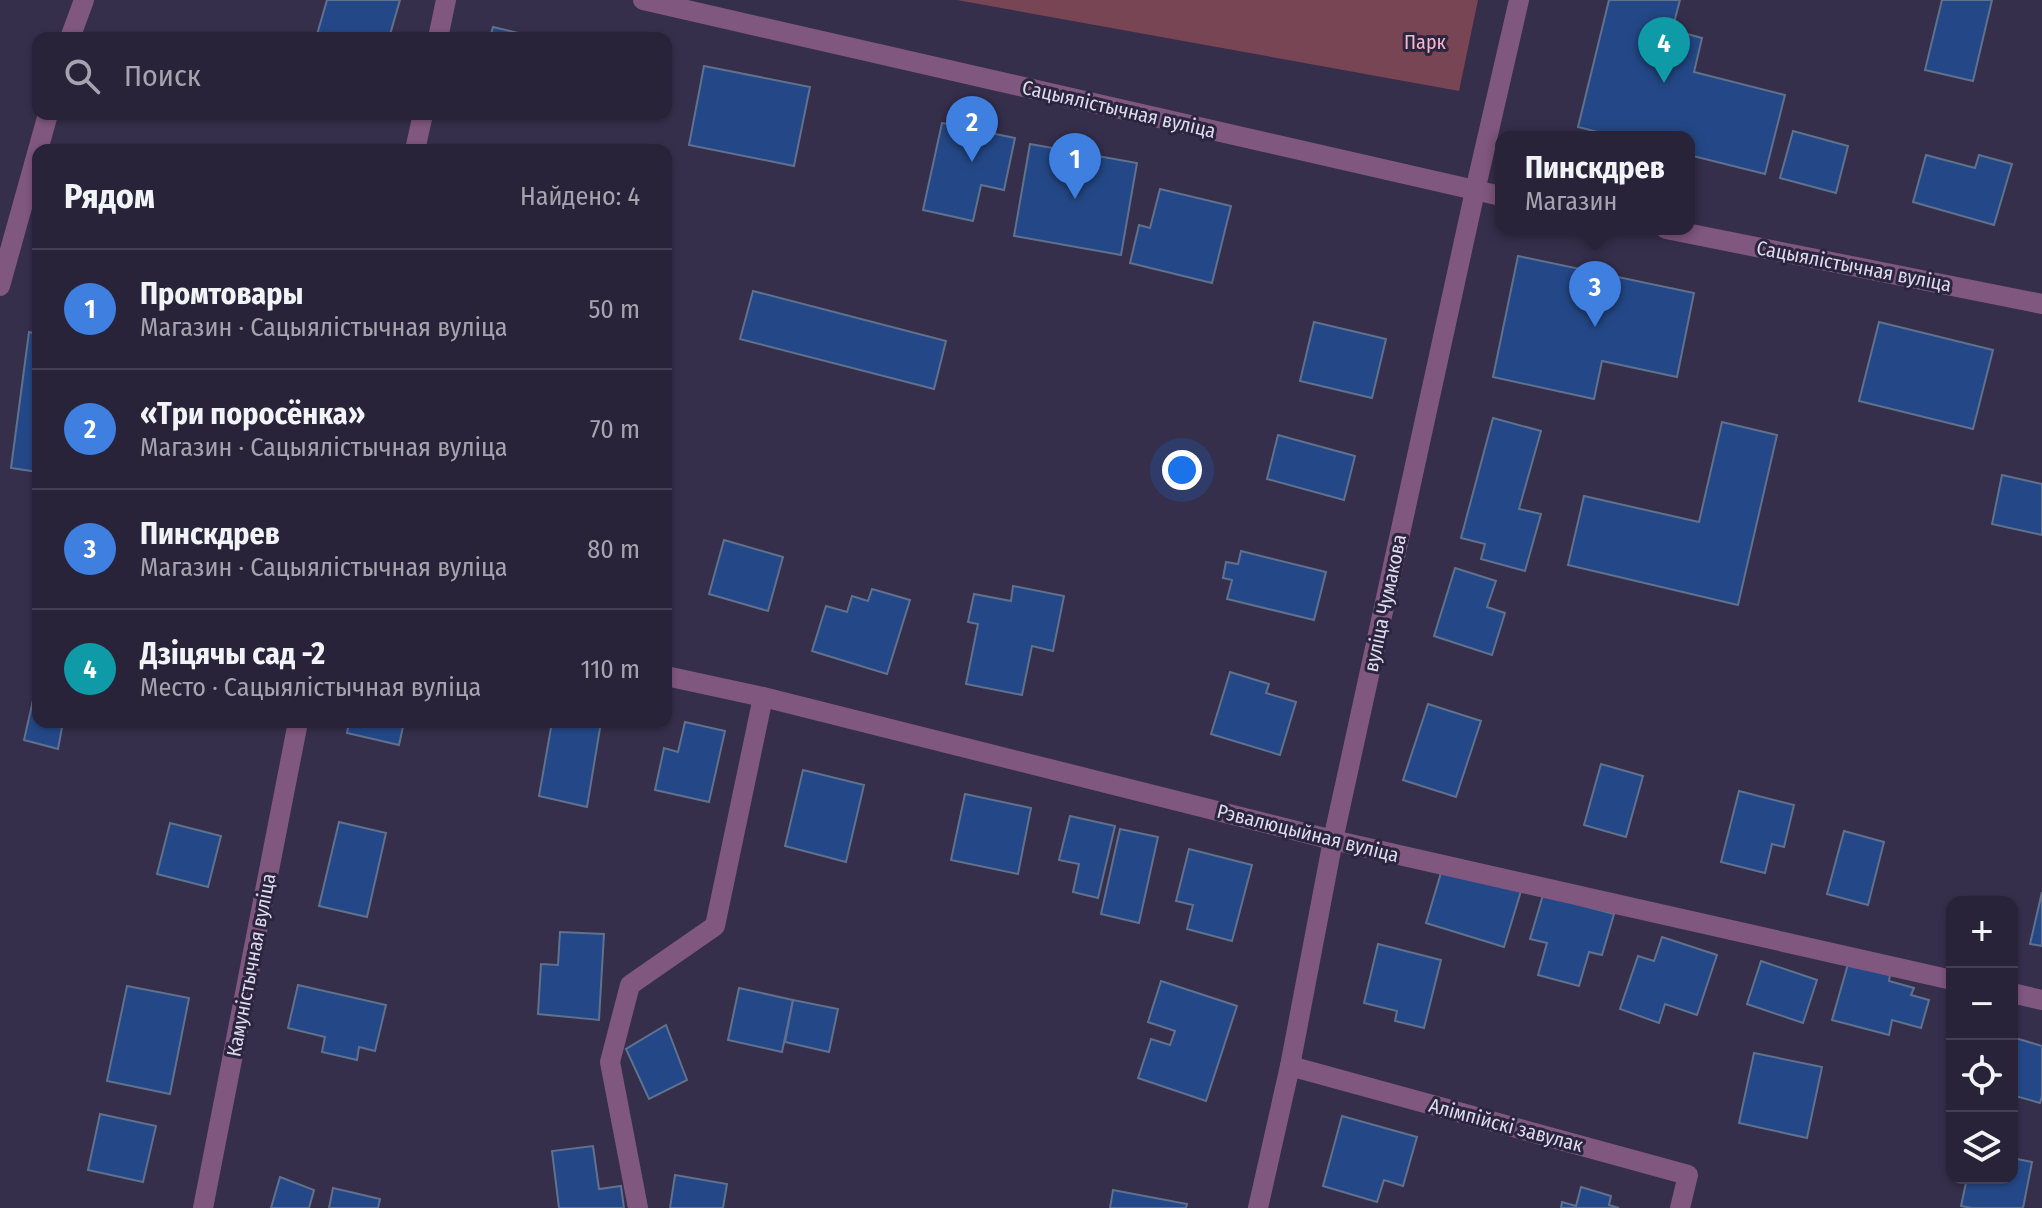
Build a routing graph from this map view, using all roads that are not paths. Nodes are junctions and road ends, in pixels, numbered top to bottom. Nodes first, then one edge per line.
1 (84, 0) edge
2 (446, 0) edge
3 (643, 0) edge
4 (1519, 0) edge
5 (72, 32) edge
6 (439, 32) edge
7 (46, 120) edge
8 (422, 120) edge
9 (40, 144) edge
10 (416, 144) edge
11 (32, 171) edge
12 (1475, 191) junction
13 (1495, 195) edge
14 (1695, 235) edge
15 (0, 286) edge
16 (2042, 304) edge
17 (672, 677) edge
18 (763, 697) junction
19 (297, 728) edge
20 (1333, 840) junction
21 (1946, 979) edge
22 (2018, 994) edge
23 (2042, 1000) edge
24 (1290, 1066) junction
25 (203, 1208) edge
26 (638, 1208) edge
27 (1258, 1208) edge
28 (1680, 1208) edge

1 - 5 street
2 - 6 street
3 - 12 street, Сацыялістычная вуліца
4 - 12 street, вуліца Чумакова
7 - 9 street
8 - 10 street
11 - 15 street
12 - 13 street, Сацыялістычная вуліца
12 - 20 street, вуліца Чумакова
14 - 16 street, Сацыялістычная вуліца
17 - 18 street, Рэвалюцыйная вуліца
18 - 20 street, Рэвалюцыйная вуліца
18 - 26 street
19 - 25 street, Камуністычная вуліца
20 - 21 street, Рэвалюцыйная вуліца
20 - 24 street, вуліца Чумакова
22 - 23 street
24 - 27 street, вуліца Чумакова
24 - 28 street, Алімпійскі завулак

